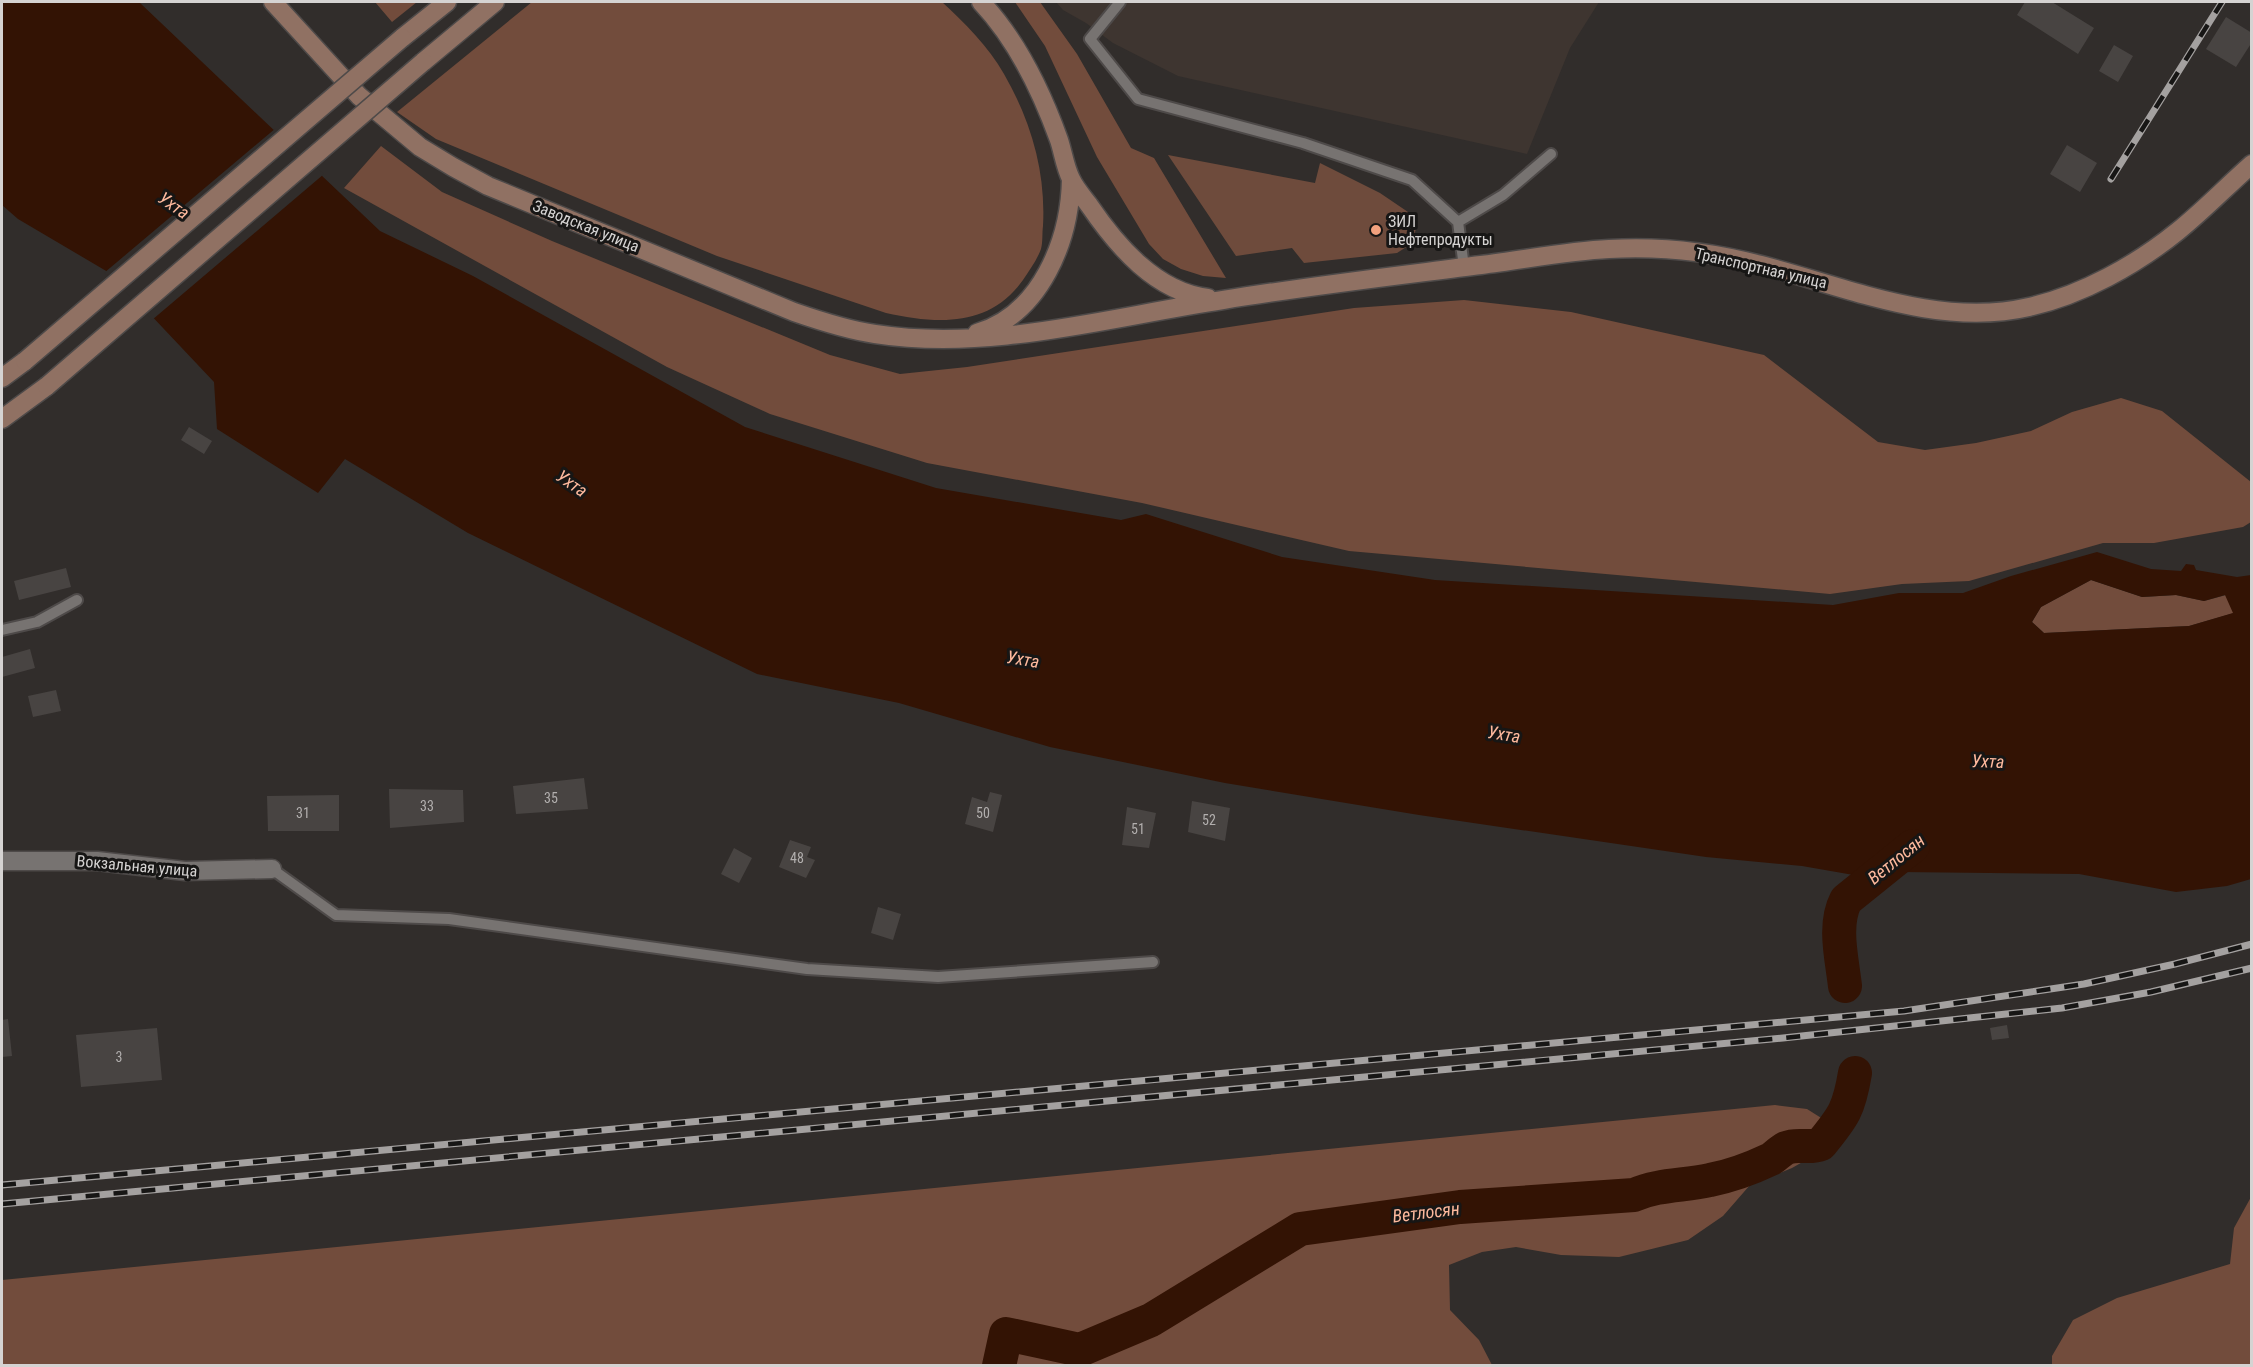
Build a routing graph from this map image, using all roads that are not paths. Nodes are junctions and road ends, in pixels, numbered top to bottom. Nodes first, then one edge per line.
1 (273, 2) edge
2 (447, 2) edge
3 (495, 2) edge
4 (981, 2) edge
5 (1120, 2) edge
6 (1551, 154) dead end
7 (2252, 164) edge
8 (1071, 179) junction
9 (1458, 222) junction
10 (1464, 267) junction
11 (1224, 299) junction
12 (957, 338) junction
13 (2, 378) edge
14 (2, 419) edge
15 (77, 600) dead end
16 (2, 630) edge
17 (2, 861) edge
18 (272, 869) joint
19 (1153, 962) dead end

1 - 12 street, Заводская улица
2 - 13 street, bridge
3 - 14 street, bridge
4 - 8 street
5 - 9 lane
6 - 9 lane
7 - 10 street, Транспортная улица
8 - 11 street
8 - 12 street
9 - 10 lane
10 - 11 street, Транспортная улица
11 - 12 street
15 - 16 lane
17 - 18 street, Вокзальная улица
18 - 19 lane

